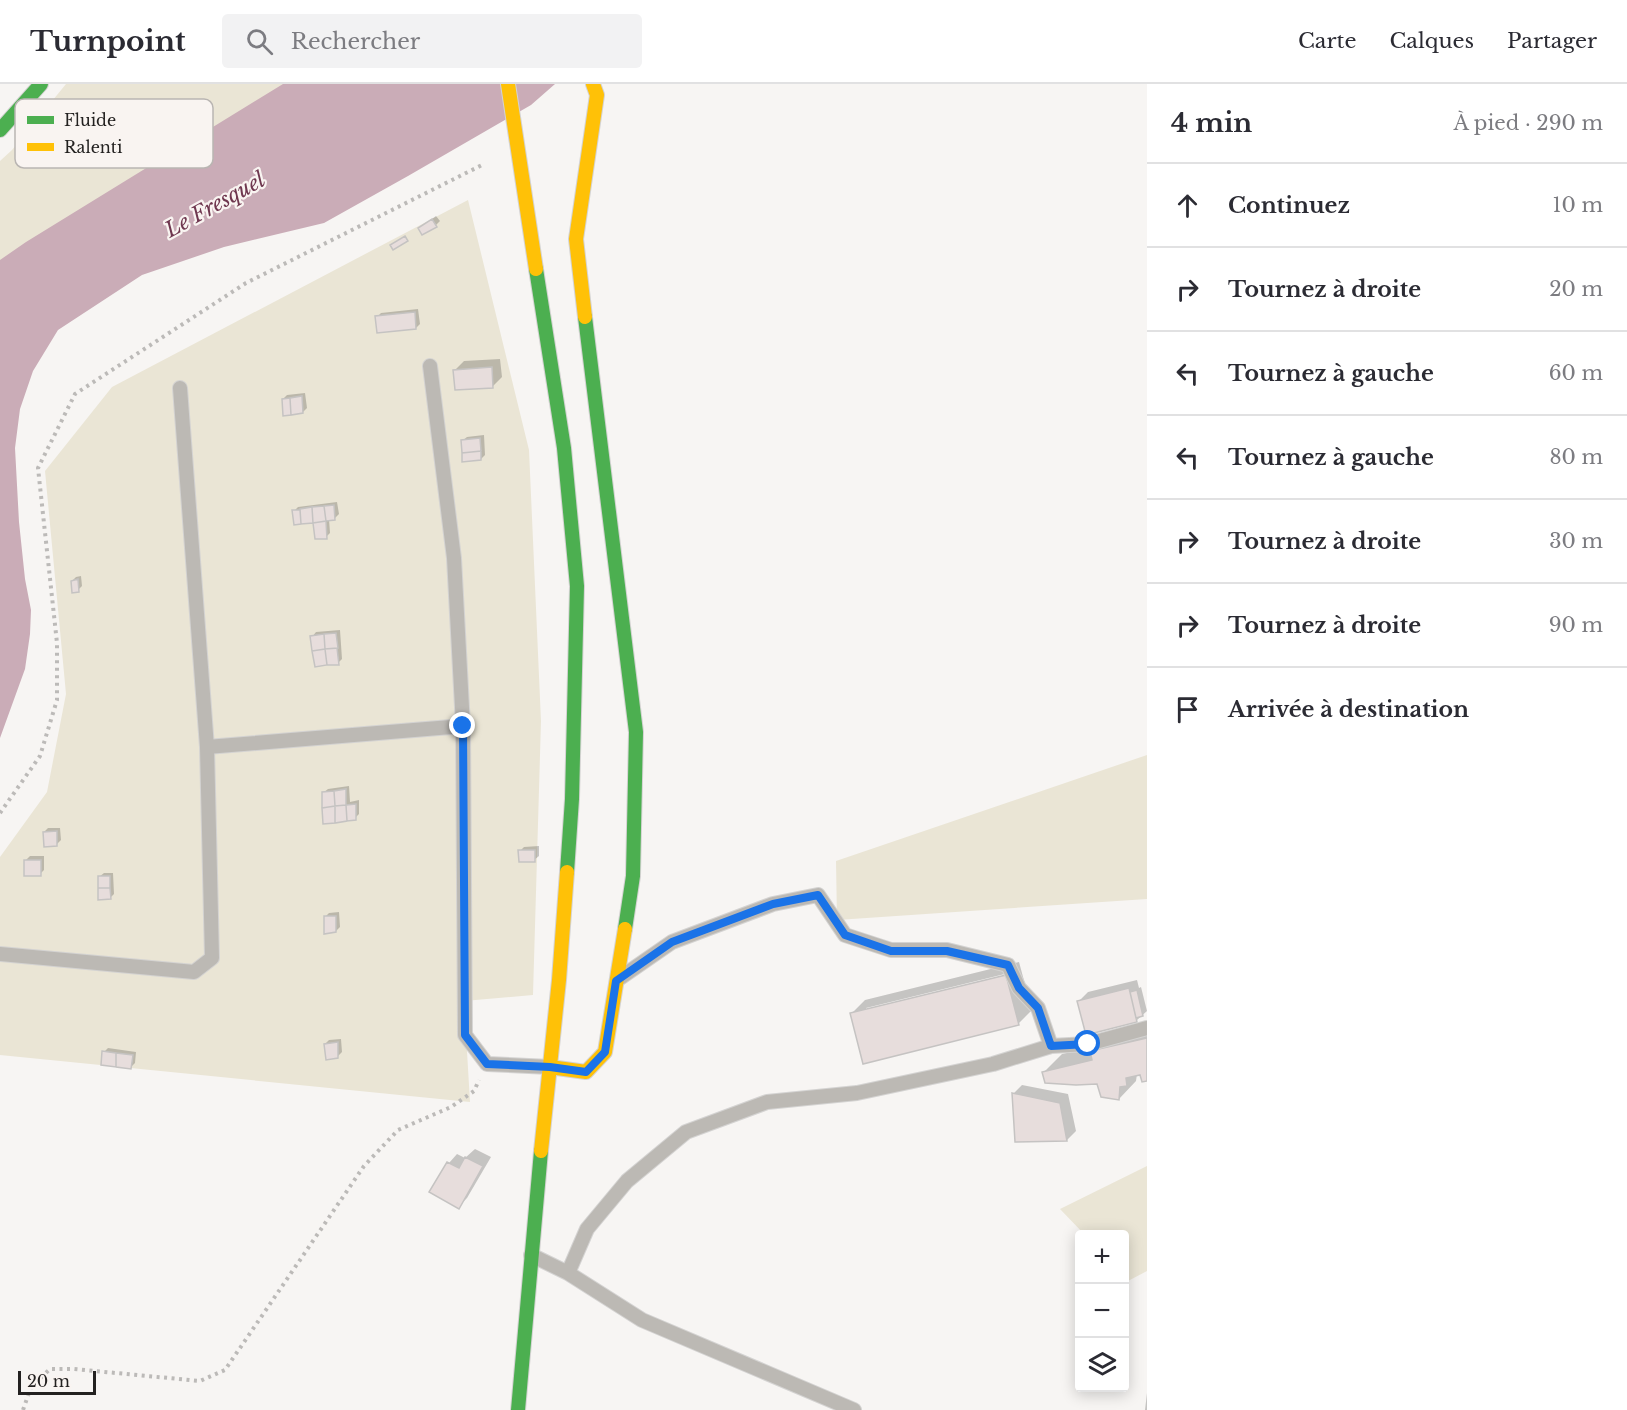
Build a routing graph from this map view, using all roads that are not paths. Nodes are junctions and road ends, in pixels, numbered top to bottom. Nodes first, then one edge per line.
1 (41, 84) edge
2 (508, 84) edge
3 (595, 89) edge
4 (28, 99) edge
5 (15, 113) edge
6 (0, 130) edge
7 (430, 366) dead end
8 (180, 388) dead end
9 (463, 726) junction
10 (207, 747) junction
11 (0, 954) edge
12 (616, 981) junction
13 (1147, 1028) edge
14 (1051, 1046) junction
15 (550, 1067) junction
16 (531, 1255) junction
17 (568, 1273) junction
18 (518, 1410) edge
19 (854, 1410) edge

1 - 4 street
2 - 15 street
3 - 12 street
5 - 6 street
7 - 9 lane
8 - 10 lane
9 - 10 lane
9 - 15 lane
10 - 11 lane
12 - 14 lane
12 - 15 street
13 - 14 lane
14 - 17 lane
15 - 16 street
16 - 17 lane
16 - 18 street
17 - 19 lane

